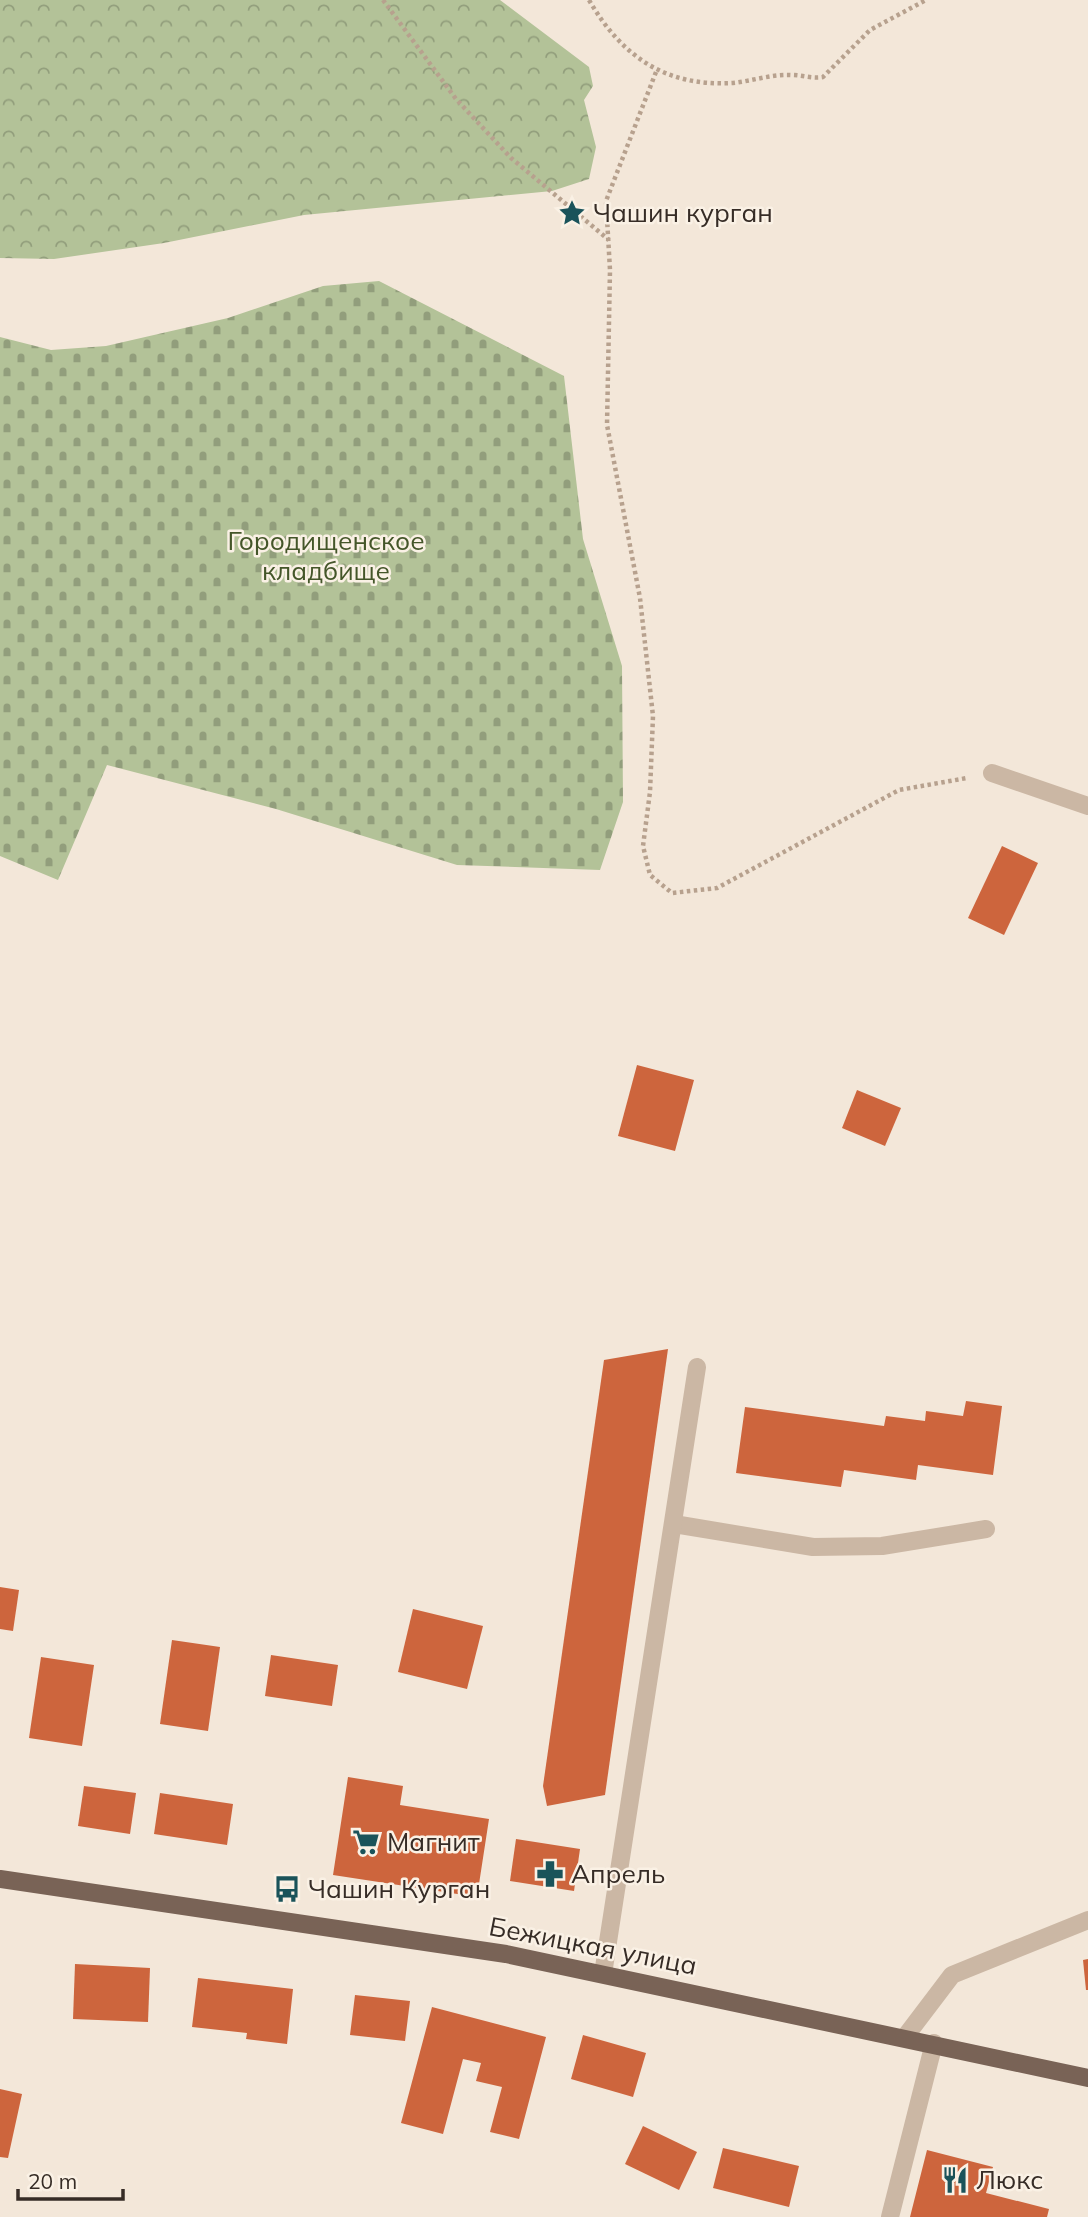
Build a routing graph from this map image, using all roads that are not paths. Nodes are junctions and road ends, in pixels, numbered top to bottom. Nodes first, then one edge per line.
1 (992, 773) road end
2 (1088, 806) edge
3 (697, 1367) dead end
4 (674, 1524) junction
5 (986, 1529) dead end
6 (0, 1879) edge
7 (1088, 1920) edge
8 (603, 1974) junction
9 (905, 2037) junction
10 (934, 2043) junction
11 (1088, 2078) edge
12 (890, 2217) edge

1 - 2 street
3 - 4 street
4 - 5 street
4 - 8 street
6 - 8 main road, Бежицкая улица
7 - 9 street
8 - 9 main road, Бежицкая улица
9 - 10 main road, Бежицкая улица
10 - 11 main road, Бежицкая улица
10 - 12 street

